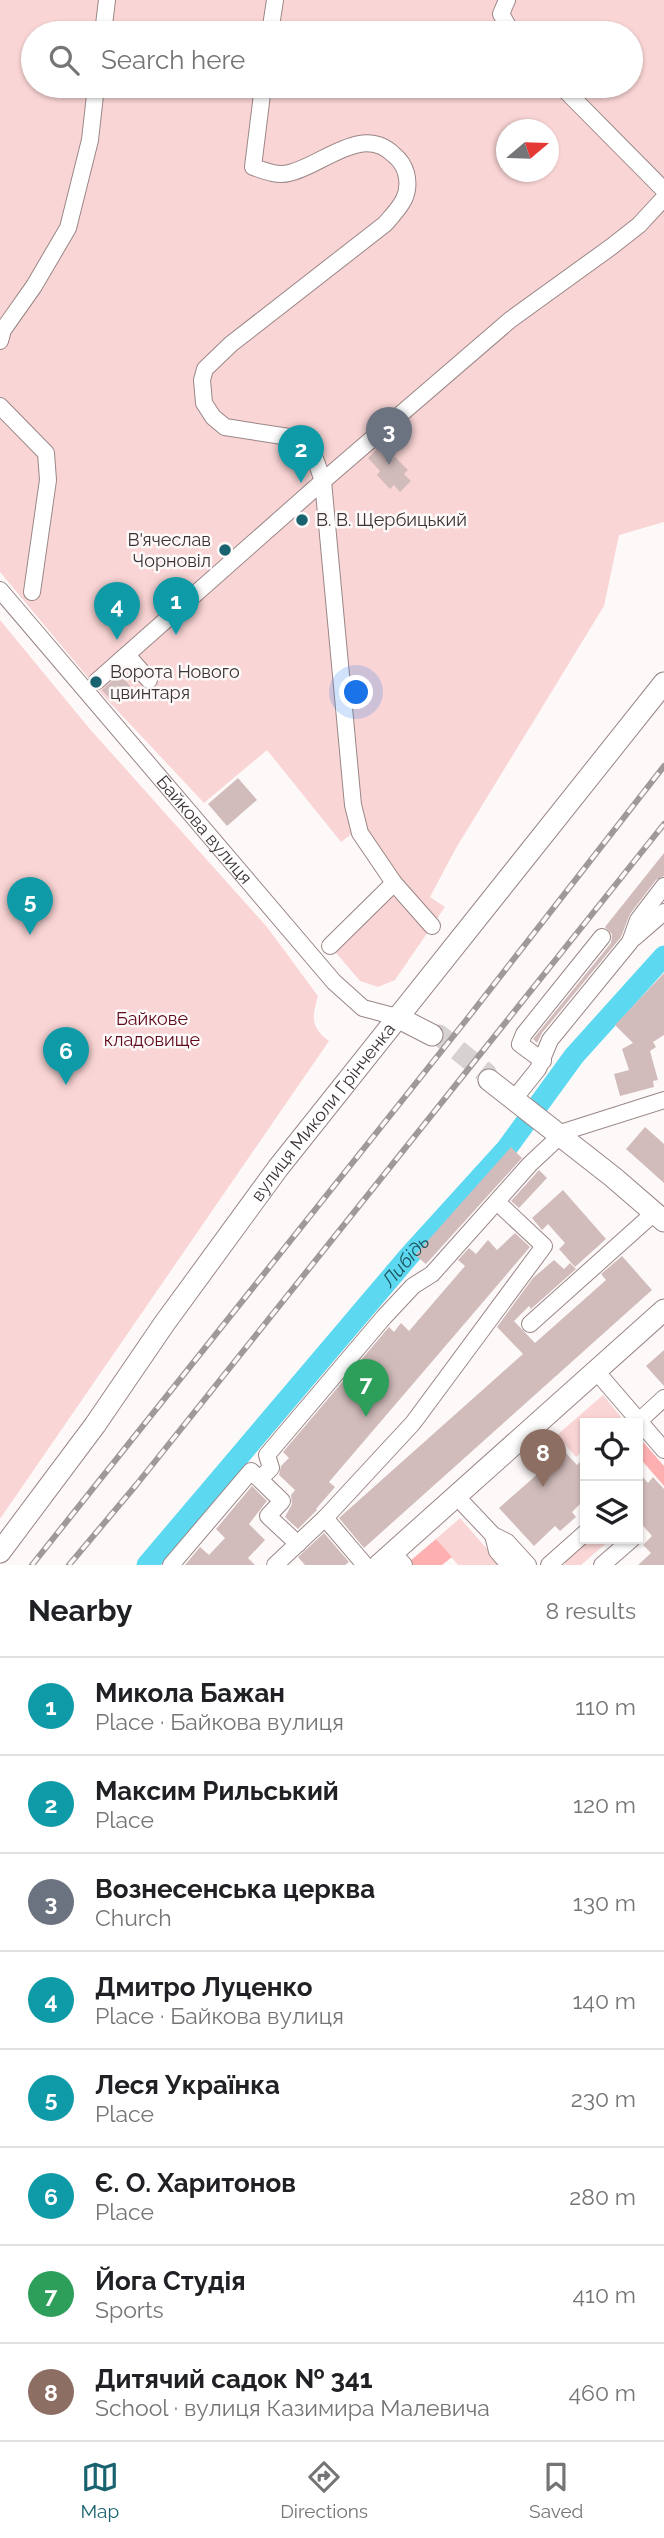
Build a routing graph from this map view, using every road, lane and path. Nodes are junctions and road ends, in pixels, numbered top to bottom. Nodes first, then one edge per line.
1 (107, 0) edge
2 (275, 0) edge
3 (507, 0) edge
4 (104, 21) edge
5 (272, 21) edge
6 (505, 21) edge
7 (95, 98) edge
8 (262, 98) edge
9 (573, 98) edge
10 (664, 190) edge
11 (664, 198) edge
12 (0, 341) edge
13 (0, 406) edge
14 (323, 481) junction
15 (0, 590) edge
16 (32, 592) dead end
17 (127, 655) junction
18 (149, 680) dead end
19 (664, 683) edge
20 (92, 686) junction
21 (394, 883) junction
22 (664, 886) edge
23 (664, 912) edge
24 (432, 926) dead end
25 (602, 937) dead end
26 (629, 942) junction
27 (330, 946) dead end
28 (397, 1017) junction
29 (432, 1035) tunnel mouth
30 (543, 1061) junction
31 (489, 1080) tunnel mouth
32 (514, 1099) junction
33 (664, 1100) edge
34 (555, 1131) junction
35 (497, 1202) junction
36 (659, 1217) edge
37 (664, 1310) edge
38 (530, 1324) dead end
39 (596, 1371) junction
40 (664, 1398) edge
41 (637, 1418) edge
42 (641, 1418) edge
43 (643, 1425) edge
44 (664, 1450) edge
45 (260, 1479) junction
46 (457, 1497) junction
47 (325, 1518) junction
48 (493, 1535) junction
49 (580, 1537) edge
50 (298, 1544) junction
51 (626, 1544) edge
52 (0, 1552) edge
53 (392, 1561) edge
54 (171, 1565) edge
55 (275, 1565) edge
56 (365, 1565) edge
57 (509, 1565) edge
58 (528, 1565) edge
59 (549, 1565) edge
60 (603, 1565) edge

1 - 4 street
2 - 5 street
3 - 6 street
7 - 12 street
8 - 14 street
9 - 10 street
11 - 14 street
13 - 16 street
14 - 17 street
14 - 21 street
15 - 20 street, Байкова вулиця
17 - 18 street
17 - 20 street
19 - 28 main road, вулиця Миколи Грінченка
20 - 28 street, Байкова вулиця
21 - 24 street
21 - 27 street
22 - 26 street
23 - 26 street
25 - 30 street
26 - 30 street
28 - 29 main road, Байкова вулиця
28 - 52 main road, вулиця Миколи Грінченка
30 - 32 street
31 - 32 main road
32 - 34 main road
33 - 34 street
34 - 35 street
34 - 36 main road
35 - 45 street
35 - 47 street
36 - 38 street
37 - 39 main road
39 - 41 street
39 - 46 main road
40 - 42 street
43 - 44 street
45 - 50 street
45 - 54 street
46 - 48 street
46 - 53 main road
47 - 50 street
47 - 56 street
48 - 57 street
48 - 58 street
49 - 59 street
50 - 55 street
51 - 60 street

